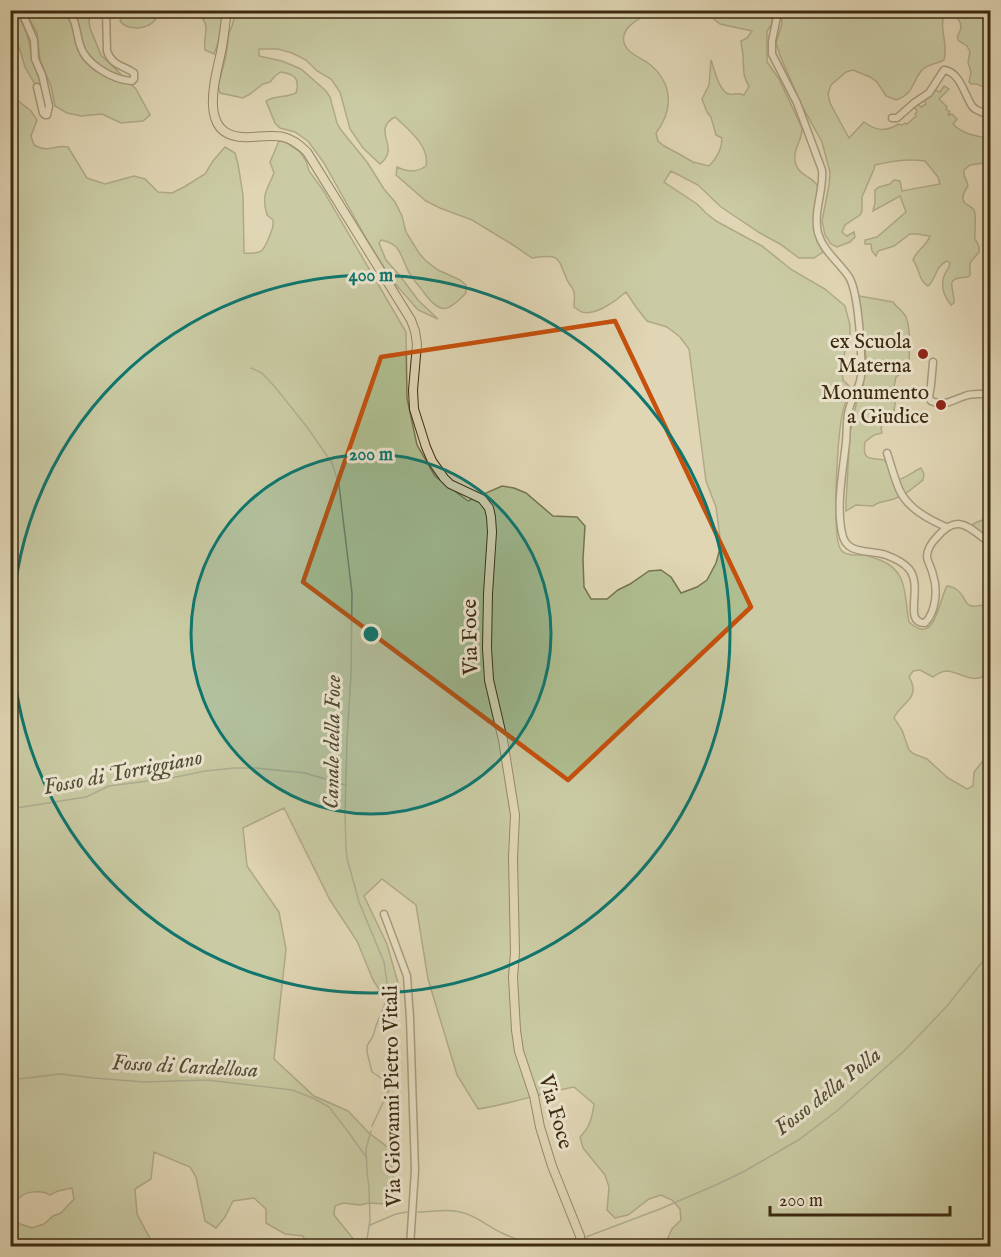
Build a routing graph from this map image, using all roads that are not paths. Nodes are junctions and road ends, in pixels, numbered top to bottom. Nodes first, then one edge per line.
1 (21, 10) edge
2 (67, 10) edge
3 (106, 10) edge
4 (227, 10) edge
5 (776, 10) edge
6 (37, 87) dead end
7 (990, 116) edge
8 (892, 118) dead end
9 (933, 362) dead end
10 (990, 400) edge
11 (887, 453) dead end
12 (946, 527) junction
13 (990, 543) edge
14 (384, 914) dead end
15 (410, 1246) edge
16 (581, 1246) edge

1 - 6 street
2 - 3 street
4 - 16 main road, Via Foce
5 - 12 street
7 - 8 street
9 - 10 street
11 - 12 street
12 - 13 street
14 - 15 street, Via Giovanni Pietro Vitali

